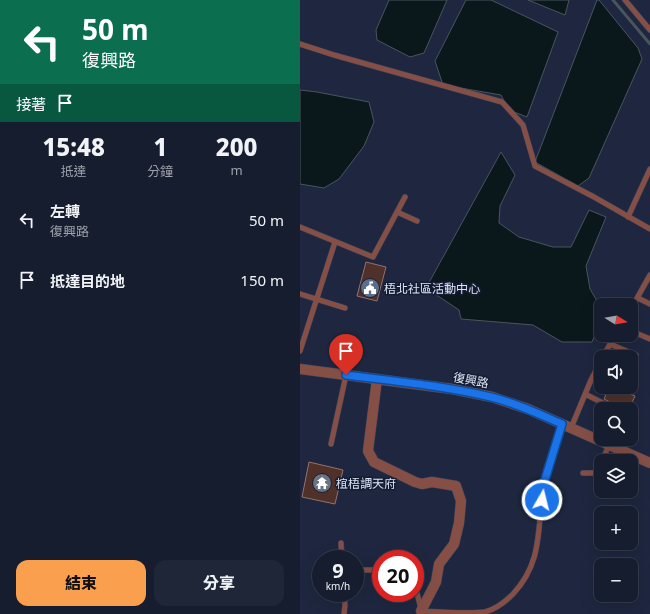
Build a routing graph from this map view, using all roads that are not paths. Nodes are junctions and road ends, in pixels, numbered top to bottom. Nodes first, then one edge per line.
1 (625, 0) edge
2 (650, 30) edge
3 (300, 44) edge
4 (650, 169) edge
5 (405, 197) dead end
6 (397, 212) junction
7 (628, 217) junction
8 (417, 221) dead end
9 (300, 227) edge
10 (650, 229) edge
11 (336, 242) junction
12 (649, 278) edge
13 (300, 294) edge
14 (638, 298) joint
15 (317, 300) junction
16 (650, 304) edge
17 (345, 308) dead end
18 (638, 334) edge
19 (650, 339) edge
20 (610, 344) joint
21 (607, 350) edge
22 (624, 350) edge
23 (300, 351) edge
24 (300, 369) edge
25 (594, 374) edge
26 (346, 375) junction
27 (377, 379) junction
28 (585, 394) junction
29 (601, 402) edge
30 (566, 426) junction
31 (594, 438) edge
32 (331, 444) dead end
33 (611, 446) edge
34 (650, 463) edge
35 (594, 473) edge
36 (584, 474) dead end
37 (341, 543) dead end
38 (341, 550) edge
39 (345, 602) edge
40 (418, 602) edge
41 (420, 612) edge
42 (344, 614) edge

1 - 2 lane
3 - 7 lane
4 - 7 lane
5 - 6 lane
6 - 8 lane
6 - 11 lane
7 - 10 lane
9 - 11 lane
11 - 15 lane
12 - 14 lane
13 - 15 lane
14 - 16 lane
15 - 17 lane
15 - 23 lane
18 - 19 lane
20 - 21 lane
20 - 22 lane
24 - 26 street, 復興路
25 - 28 lane
26 - 27 street, 復興路
26 - 32 lane
27 - 30 street, 復興路
27 - 41 street
28 - 29 lane
28 - 30 lane
30 - 31 street, 復興路
30 - 41 lane
33 - 34 street, 復興路
35 - 36 lane
37 - 38 lane
39 - 42 lane
40 - 41 lane

